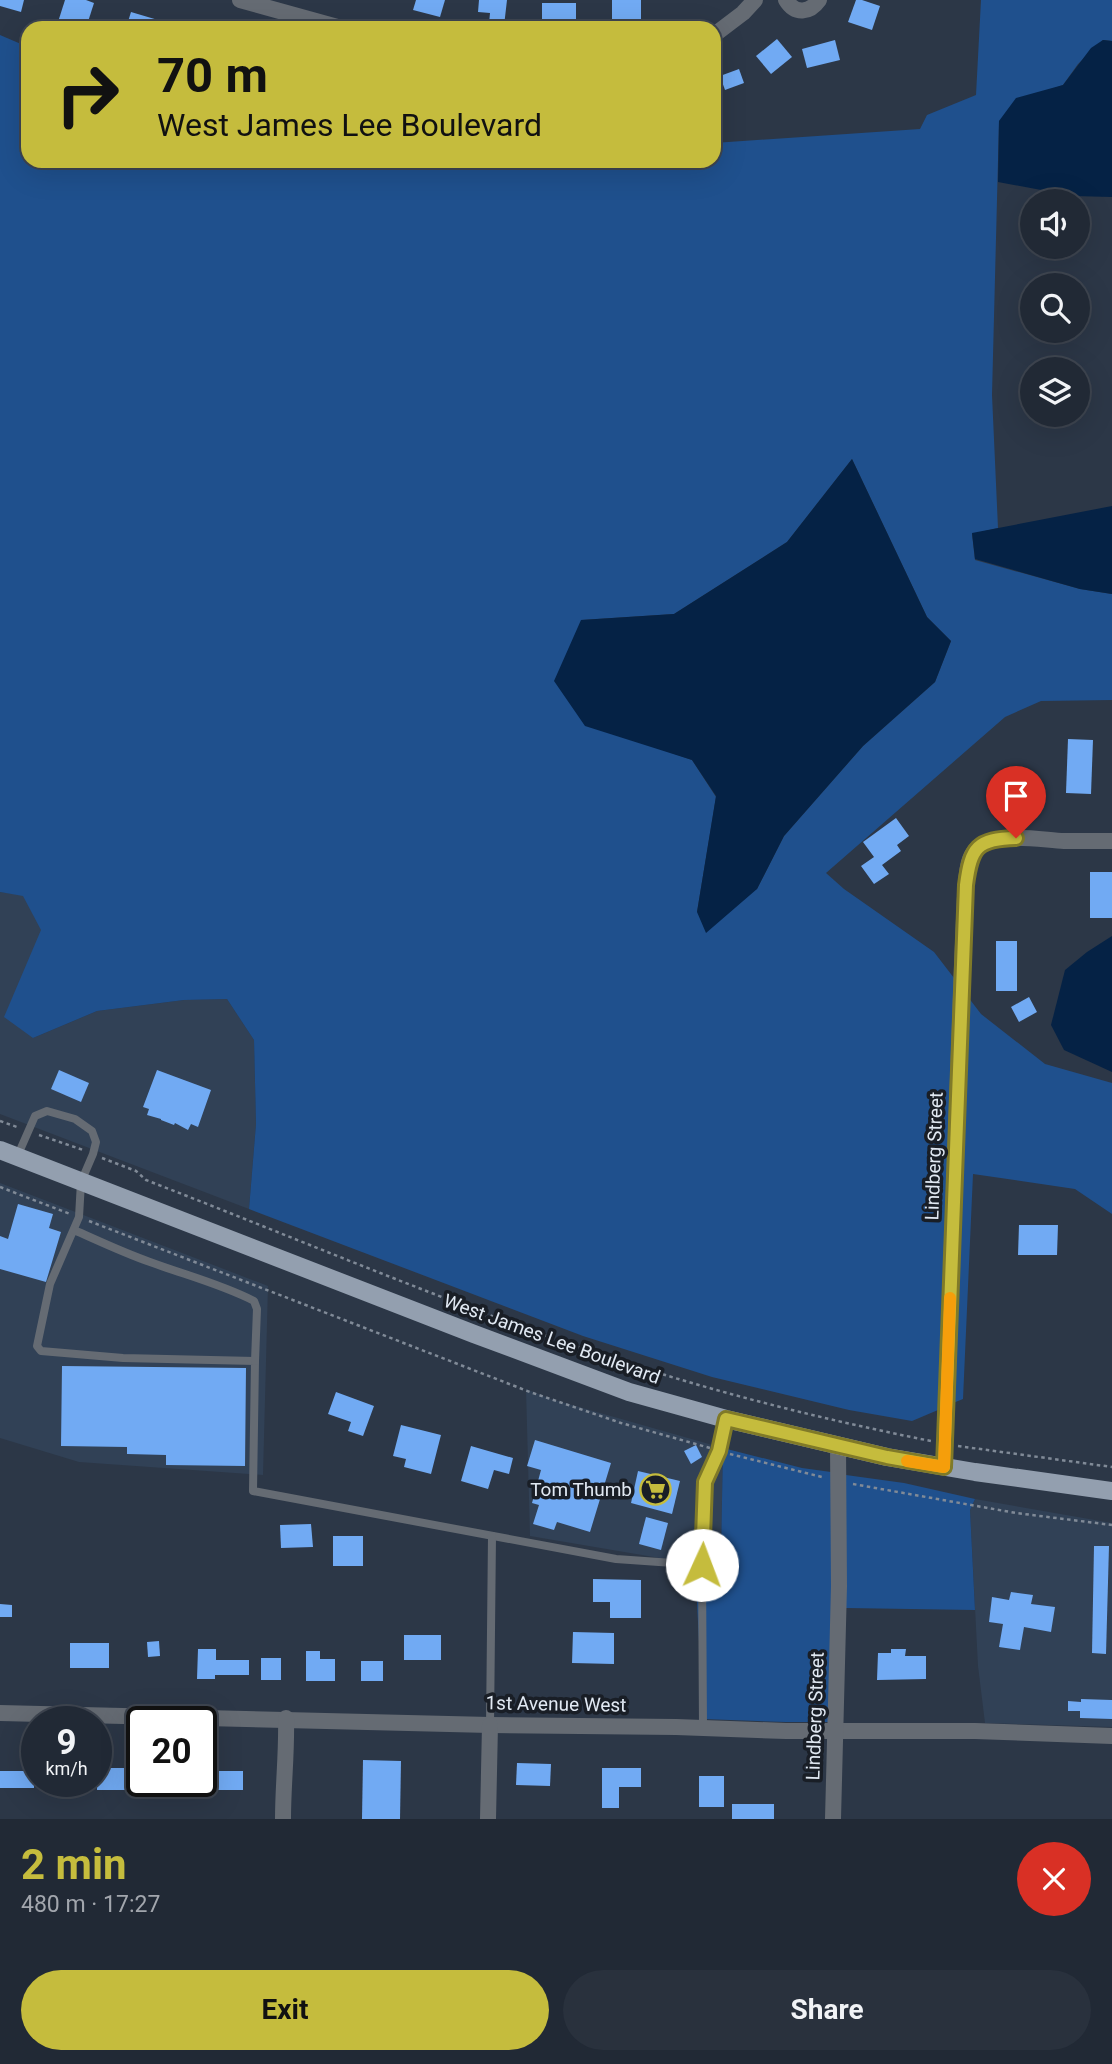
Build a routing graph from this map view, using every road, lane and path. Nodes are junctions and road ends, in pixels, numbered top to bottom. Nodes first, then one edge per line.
1 (240, 0) edge
2 (755, 0) edge
3 (786, 0) edge
4 (819, 0) edge
5 (316, 21) edge
6 (721, 30) edge
7 (1112, 841) edge
8 (0, 1121) edge
9 (27, 1131) junction
10 (0, 1150) edge
11 (93, 1154) junction
12 (17, 1157) junction
13 (81, 1182) junction
14 (0, 1187) edge
15 (79, 1217) junction
16 (74, 1230) junction
17 (255, 1362) junction
18 (726, 1419) junction
19 (944, 1444) junction
20 (838, 1446) junction
21 (719, 1451) junction
22 (944, 1467) junction
23 (1112, 1467) edge
24 (839, 1481) junction
25 (1112, 1490) edge
26 (1112, 1525) edge
27 (492, 1536) junction
28 (702, 1565) junction
29 (0, 1713) edge
30 (286, 1718) junction
31 (490, 1725) junction
32 (703, 1728) junction
33 (835, 1730) junction
34 (1112, 1736) edge
35 (283, 1819) edge
36 (488, 1819) edge
37 (833, 1819) edge

1 - 5 street
2 - 6 street
3 - 4 street
7 - 19 street, Lindberg Street
8 - 9 path
9 - 11 path
9 - 11 lane
9 - 12 lane
10 - 12 main road, West James Lee Boulevard
11 - 13 lane
11 - 19 path
12 - 13 main road, West James Lee Boulevard
13 - 15 lane
13 - 18 main road, West James Lee Boulevard
14 - 15 path
15 - 16 lane
15 - 21 path
16 - 17 lane
16 - 17 lane
17 - 27 lane
18 - 20 main road, West James Lee Boulevard
18 - 21 lane
19 - 22 street, Lindberg Street
19 - 23 path
20 - 22 main road, West James Lee Boulevard
20 - 24 street, Lindberg Street
21 - 24 path
21 - 28 lane
22 - 25 main road, West James Lee Boulevard
24 - 26 path
24 - 33 street, Lindberg Street
27 - 28 lane
27 - 31 lane
28 - 32 lane
29 - 30 street, 1st Avenue West
30 - 31 street, 1st Avenue West
30 - 35 street
31 - 32 street, 1st Avenue West
31 - 36 street
32 - 33 street, 1st Avenue West
33 - 34 street, 1st Avenue West
33 - 37 street, Lindberg Street

